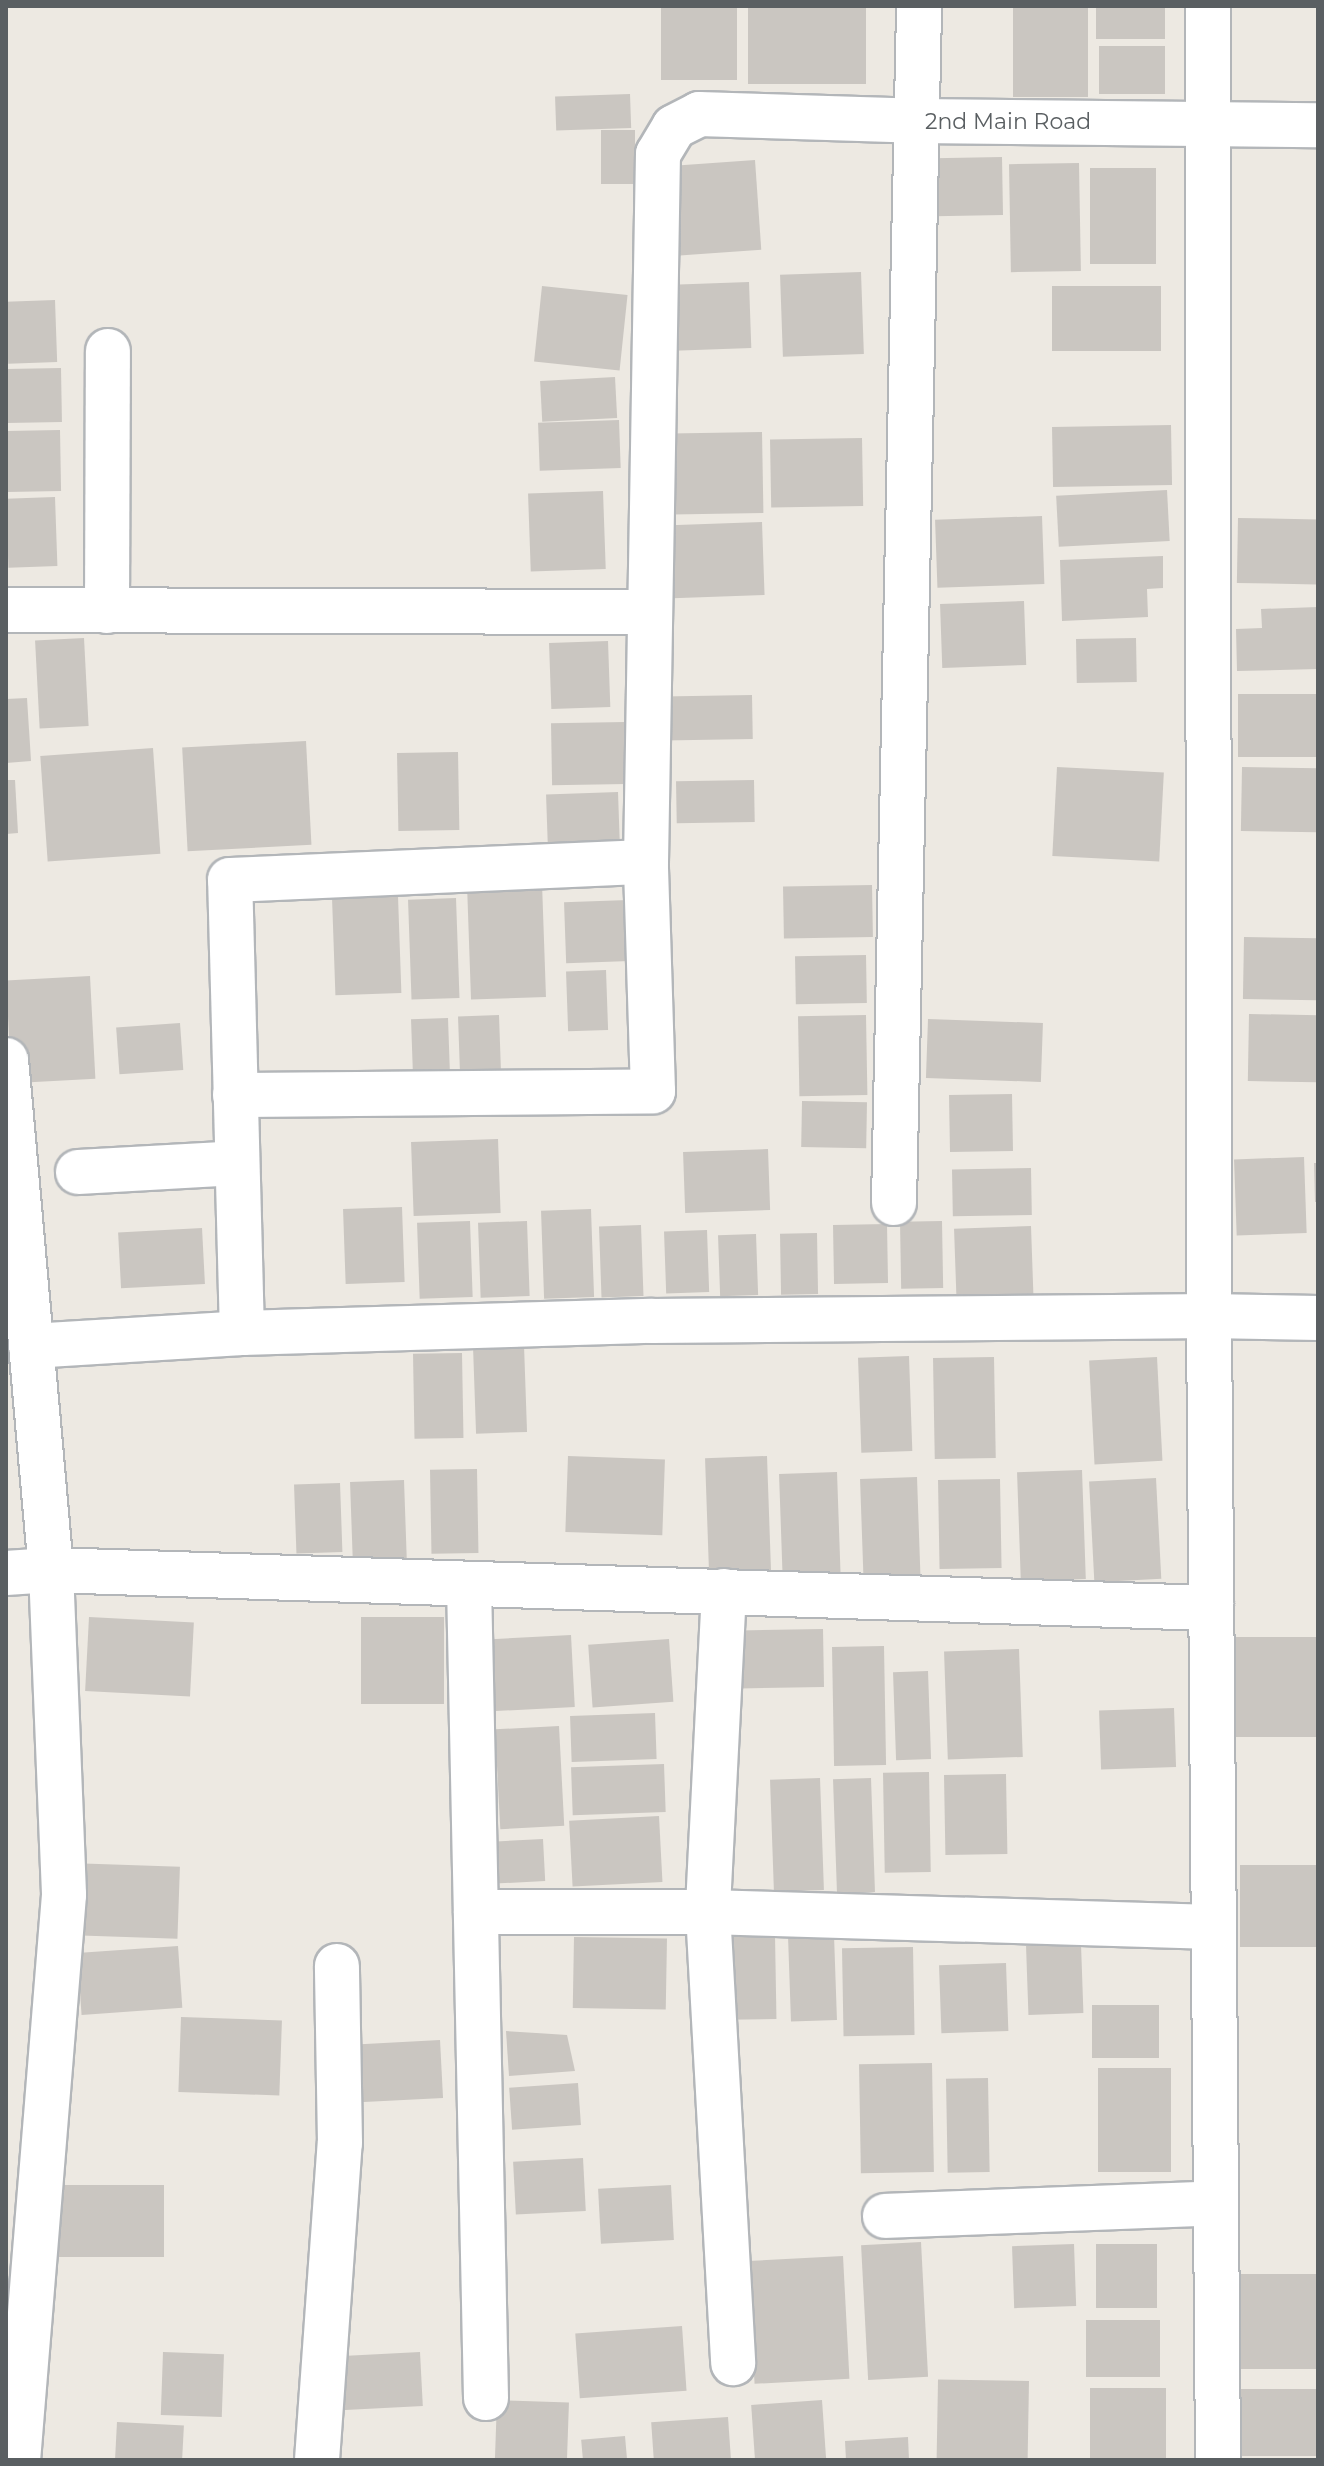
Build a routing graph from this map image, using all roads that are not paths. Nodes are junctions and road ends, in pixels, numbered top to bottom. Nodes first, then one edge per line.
1 (919, 6) edge
2 (1208, 6) edge
3 (916, 121) junction
4 (1207, 124) junction
5 (1318, 125) edge
6 (108, 351) dead end
7 (6, 610) edge
8 (107, 611) junction
9 (648, 612) junction
10 (646, 862) junction
11 (6, 1060) edge
12 (235, 1095) junction
13 (237, 1163) junction
14 (78, 1172) dead end
15 (894, 1203) dead end
16 (1209, 1316) junction
17 (1318, 1318) edge
18 (242, 1333) junction
19 (31, 1346) junction
20 (51, 1570) junction
21 (6, 1573) edge
22 (469, 1584) junction
23 (724, 1591) junction
24 (1211, 1608) junction
25 (476, 1912) junction
26 (708, 1912) junction
27 (1214, 1927) junction
28 (337, 1966) dead end
29 (1216, 2203) junction
30 (885, 2216) dead end
31 (733, 2363) dead end
32 (486, 2398) dead end
33 (18, 2460) edge
34 (317, 2460) edge
35 (1218, 2460) edge

1 - 3 street
2 - 4 street
3 - 4 street, 2nd Main Road
3 - 9 street, 2nd Main Road
3 - 15 street
4 - 5 street, 2nd Main Road
4 - 16 street
6 - 8 street
7 - 8 street
8 - 9 street
9 - 10 street
10 - 12 street
10 - 12 street
11 - 19 street
12 - 13 street
13 - 14 street
13 - 18 street
16 - 17 street
16 - 18 street
16 - 24 street
18 - 19 street
19 - 20 street
20 - 21 street
20 - 22 street
20 - 33 street
22 - 23 street
22 - 25 street
23 - 24 street
23 - 26 street
24 - 27 street
25 - 26 street
25 - 32 street
26 - 27 street
26 - 31 street
27 - 29 street
28 - 34 street
29 - 30 street
29 - 35 street

